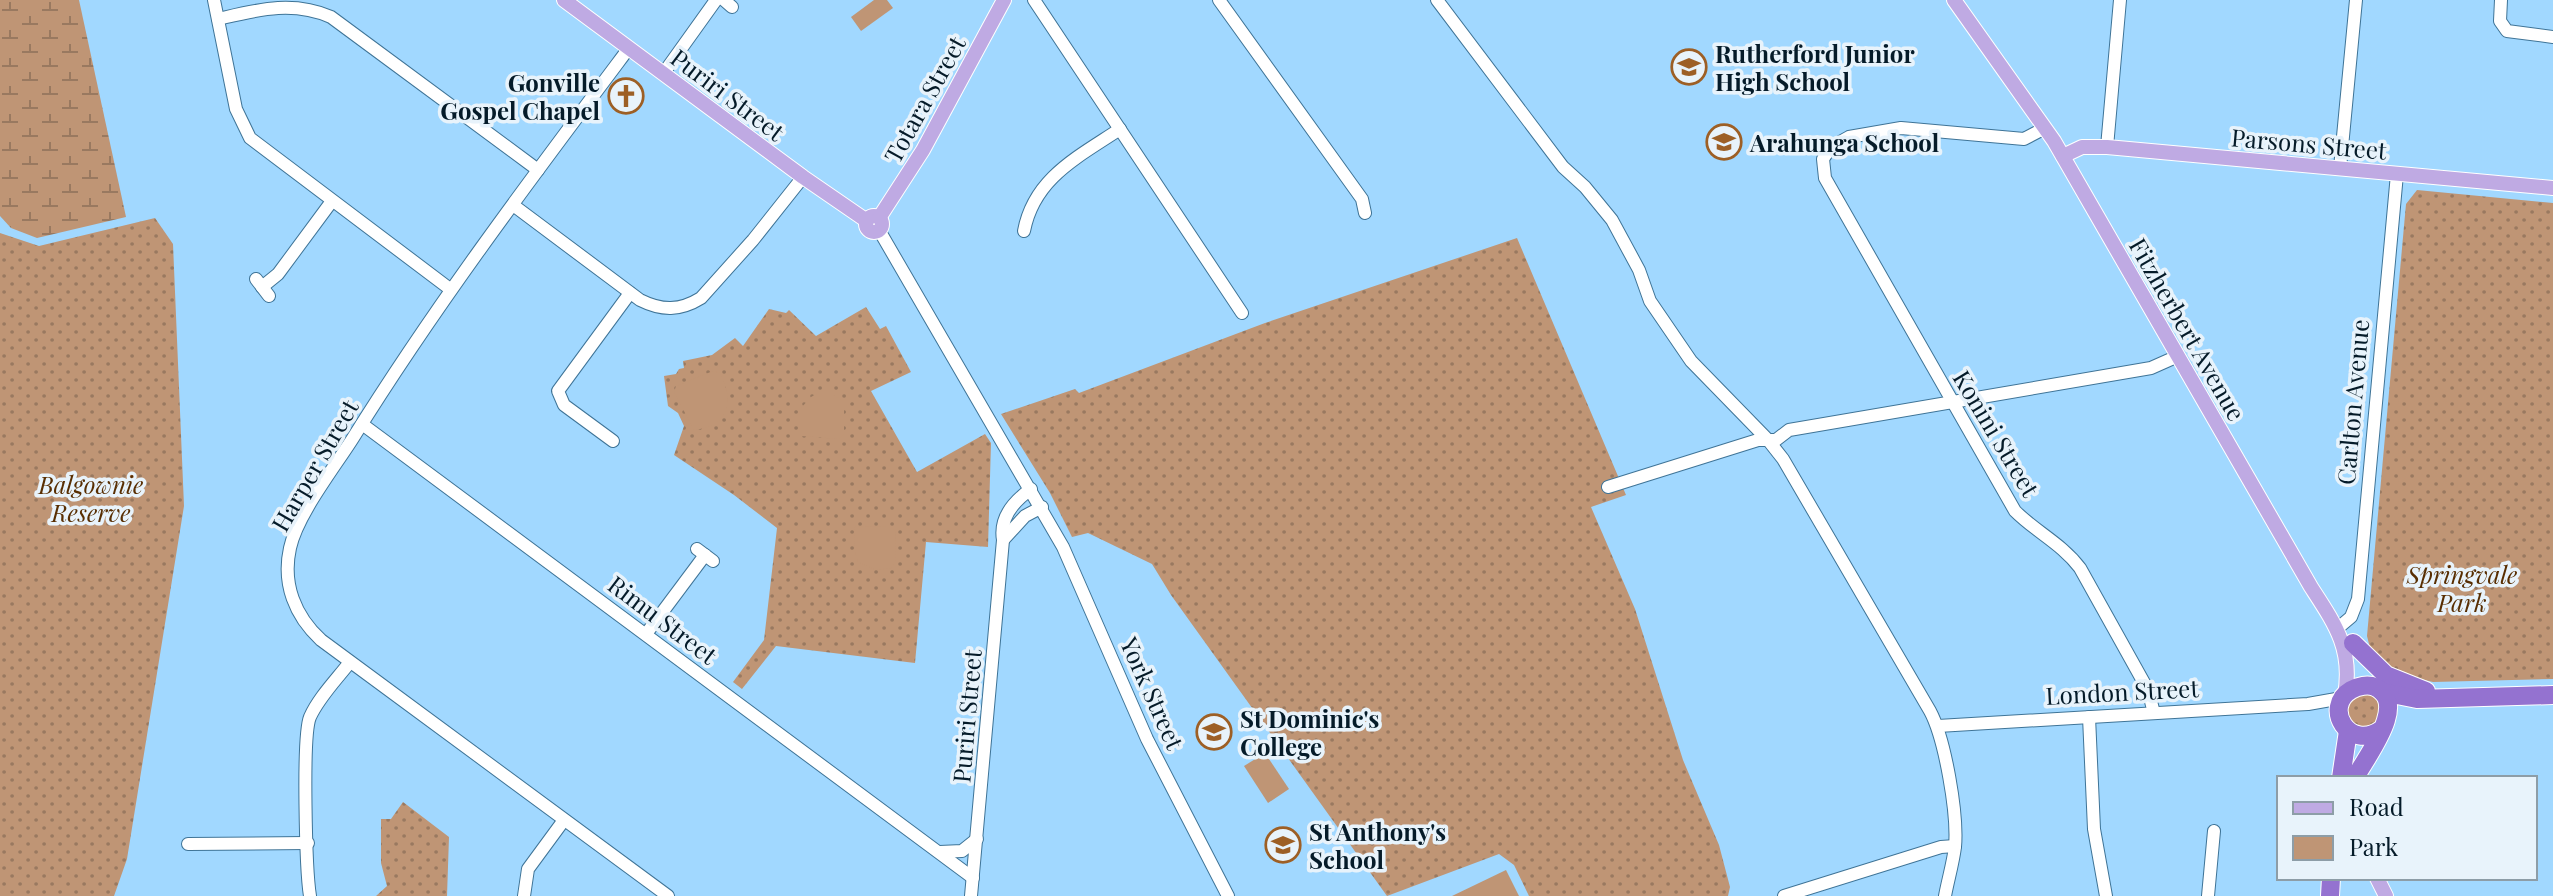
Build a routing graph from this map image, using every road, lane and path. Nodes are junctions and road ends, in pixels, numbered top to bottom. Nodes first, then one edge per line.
1 (214, 0) edge
2 (564, 0) edge
3 (716, 0) edge
4 (1004, 0) edge
5 (1034, 0) edge
6 (1219, 0) edge
7 (1437, 0) edge
8 (1954, 0) edge
9 (2120, 0) edge
10 (2356, 0) edge
11 (2501, 0) edge
12 (218, 19) junction
13 (2553, 37) edge
14 (629, 48) junction
15 (663, 74) junction
16 (2045, 128) junction
17 (1120, 129) junction
18 (2107, 147) junction
19 (2063, 156) junction
20 (2340, 168) junction
21 (538, 170) junction
22 (2397, 174) junction
23 (803, 177) junction
24 (2553, 188) edge
25 (332, 201) junction
26 (513, 205) junction
27 (1365, 213) dead end
28 (875, 223) junction
29 (1024, 231) dead end
30 (262, 288) dead end
31 (450, 289) junction
32 (630, 293) junction
33 (1242, 313) dead end
34 (2178, 356) junction
35 (1953, 402) junction
36 (362, 424) junction
37 (1768, 440) junction
38 (613, 441) dead end
39 (1608, 487) dead end
40 (1031, 489) junction
41 (1042, 507) junction
42 (1003, 540) junction
43 (705, 555) dead end
44 (2338, 628) junction
45 (646, 634) junction
46 (2353, 643) junction
47 (350, 662) junction
48 (2380, 690) junction
49 (2553, 695) edge
50 (2344, 697) junction
51 (2453, 697) junction
52 (2308, 704) junction
53 (2154, 713) junction
54 (2089, 717) junction
55 (1938, 726) junction
56 (2385, 726) junction
57 (2345, 728) junction
58 (2358, 774) edge
59 (2341, 776) edge
60 (564, 820) junction
61 (2214, 831) dead end
62 (977, 839) junction
63 (308, 843) junction
64 (188, 844) dead end
65 (1955, 846) junction
66 (937, 851) junction
67 (973, 878) junction
68 (310, 896) edge
69 (524, 896) edge
70 (668, 896) edge
71 (971, 896) edge
72 (1228, 896) edge
73 (1784, 896) edge
74 (1945, 896) edge
75 (2106, 896) edge
76 (2208, 896) edge

1 - 12 street
2 - 14 main road, Puriri Street
3 - 15 street
4 - 28 main road, Totara Street
5 - 17 street
6 - 27 street
7 - 37 street
8 - 16 main road, Fitzherbert Avenue
9 - 18 street
10 - 20 street
11 - 13 street
12 - 21 street
12 - 25 street
14 - 15 main road, Puriri Street
14 - 21 street, Harper Street
15 - 23 main road, Puriri Street
16 - 19 main road, Fitzherbert Avenue
16 - 35 street, Konini Street
17 - 29 street
17 - 33 street
18 - 19 main road, Parsons Street
18 - 20 main road, Parsons Street
19 - 34 main road, Fitzherbert Avenue
20 - 22 main road, Parsons Street
21 - 26 street, Harper Street
22 - 24 main road, Parsons Street
22 - 44 street, Carlton Avenue
23 - 28 main road, Puriri Street
23 - 32 street
25 - 30 street
25 - 31 street
26 - 31 street, Harper Street
26 - 32 street
28 - 40 street, Puriri Street
31 - 36 street, Harper Street
32 - 38 street
34 - 35 street
34 - 44 main road, Fitzherbert Avenue
35 - 37 street
35 - 53 street, Konini Street
36 - 45 street, Rimu Street
36 - 47 street, Harper Street
37 - 39 street
37 - 55 street
40 - 41 street, Puriri Street
40 - 42 street, Puriri Street
41 - 42 street
41 - 72 street, York Street
42 - 62 street, Puriri Street
43 - 45 street
44 - 46 main road
44 - 50 main road, Fitzherbert Avenue
45 - 66 street, Rimu Street
46 - 48 main road
46 - 51 highway
47 - 60 street, Harper Street
47 - 63 street
48 - 50 highway
48 - 51 highway
48 - 56 highway
49 - 51 highway
50 - 52 street, London Street
50 - 57 highway
51 - 56 highway
52 - 53 street, London Street
52 - 57 street
53 - 54 street, London Street
54 - 55 street, London Street
54 - 75 street
55 - 65 street
56 - 57 highway
56 - 58 highway
57 - 59 highway
60 - 69 street
60 - 70 street, Harper Street
61 - 76 street
62 - 66 street
62 - 67 street, Puriri Street
63 - 64 street
63 - 68 street
65 - 73 street
65 - 74 street
66 - 67 street, Rimu Street
67 - 71 street, Puriri Street

